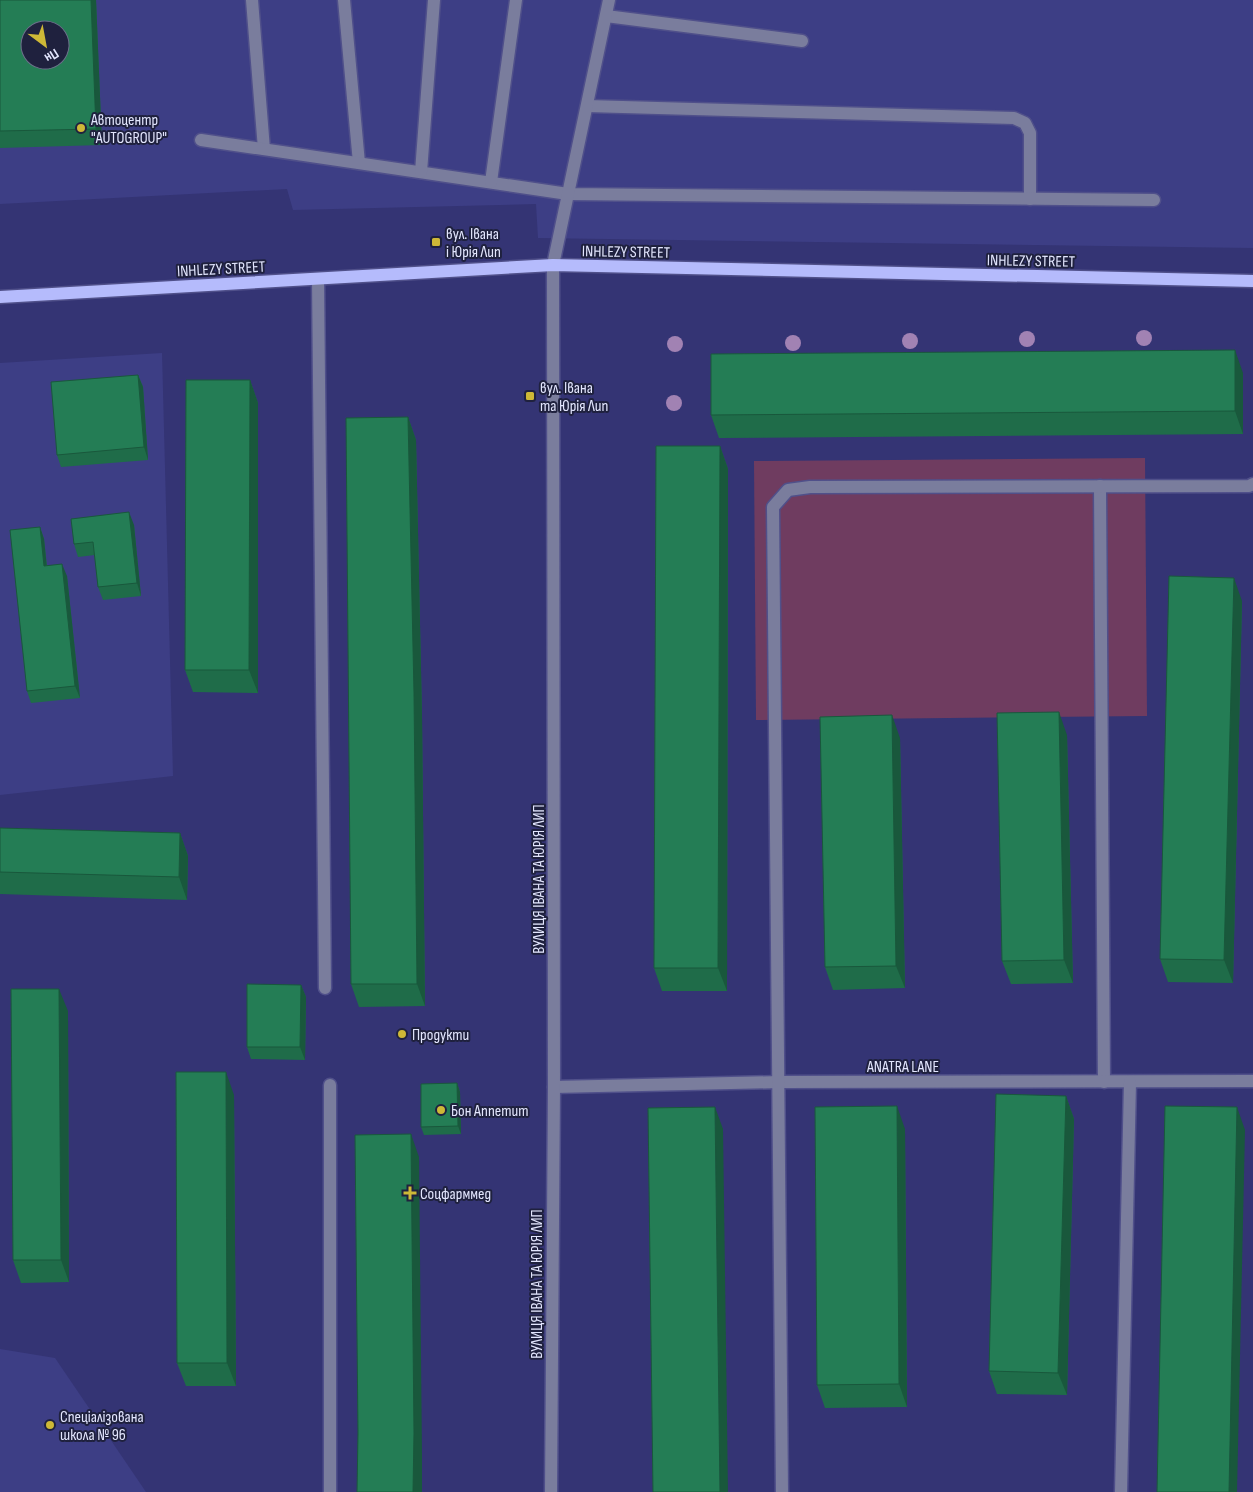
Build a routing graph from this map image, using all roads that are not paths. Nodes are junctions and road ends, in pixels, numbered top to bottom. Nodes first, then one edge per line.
1 (252, 0) edge
2 (344, 0) edge
3 (434, 0) edge
4 (516, 0) edge
5 (609, 0) edge
6 (606, 16) junction
7 (802, 41) dead end
8 (587, 106) junction
9 (201, 140) dead end
10 (264, 149) junction
11 (359, 163) junction
12 (420, 172) junction
13 (491, 182) junction
14 (568, 194) junction
15 (1030, 199) junction
16 (1154, 200) dead end
17 (553, 265) junction
18 (318, 278) junction
19 (1253, 281) edge
20 (0, 298) edge
21 (1253, 484) edge
22 (1100, 486) junction
23 (325, 988) dead end
24 (779, 1082) junction
25 (1104, 1082) junction
26 (1130, 1082) junction
27 (1253, 1082) edge
28 (330, 1085) dead end
29 (554, 1087) junction
30 (330, 1492) edge
31 (551, 1492) edge
32 (782, 1492) edge
33 (1121, 1492) edge

1 - 10 street
2 - 11 street
3 - 12 street
4 - 13 street
5 - 6 street, ВУЛИЦЯ ІВАНА ТА ЮРІЯ ЛИП
6 - 7 street
6 - 8 street, ВУЛИЦЯ ІВАНА ТА ЮРІЯ ЛИП
8 - 14 street, ВУЛИЦЯ ІВАНА ТА ЮРІЯ ЛИП
8 - 15 street
9 - 10 street
10 - 11 street
11 - 12 street
12 - 13 street
13 - 14 street
14 - 15 street
14 - 17 street, ВУЛИЦЯ ІВАНА ТА ЮРІЯ ЛИП
15 - 16 street
17 - 18 main road, INHLEZY STREET
17 - 19 main road, INHLEZY STREET
17 - 29 street, ВУЛИЦЯ ІВАНА ТА ЮРІЯ ЛИП
18 - 20 main road, INHLEZY STREET
18 - 23 street
21 - 22 street
22 - 24 street
22 - 25 street
24 - 25 street, ANATRA LANE
24 - 29 street, ANATRA LANE
24 - 32 street
25 - 26 street, ANATRA LANE
26 - 27 street, ANATRA LANE
26 - 33 street
28 - 30 street
29 - 31 street, ВУЛИЦЯ ІВАНА ТА ЮРІЯ ЛИП

